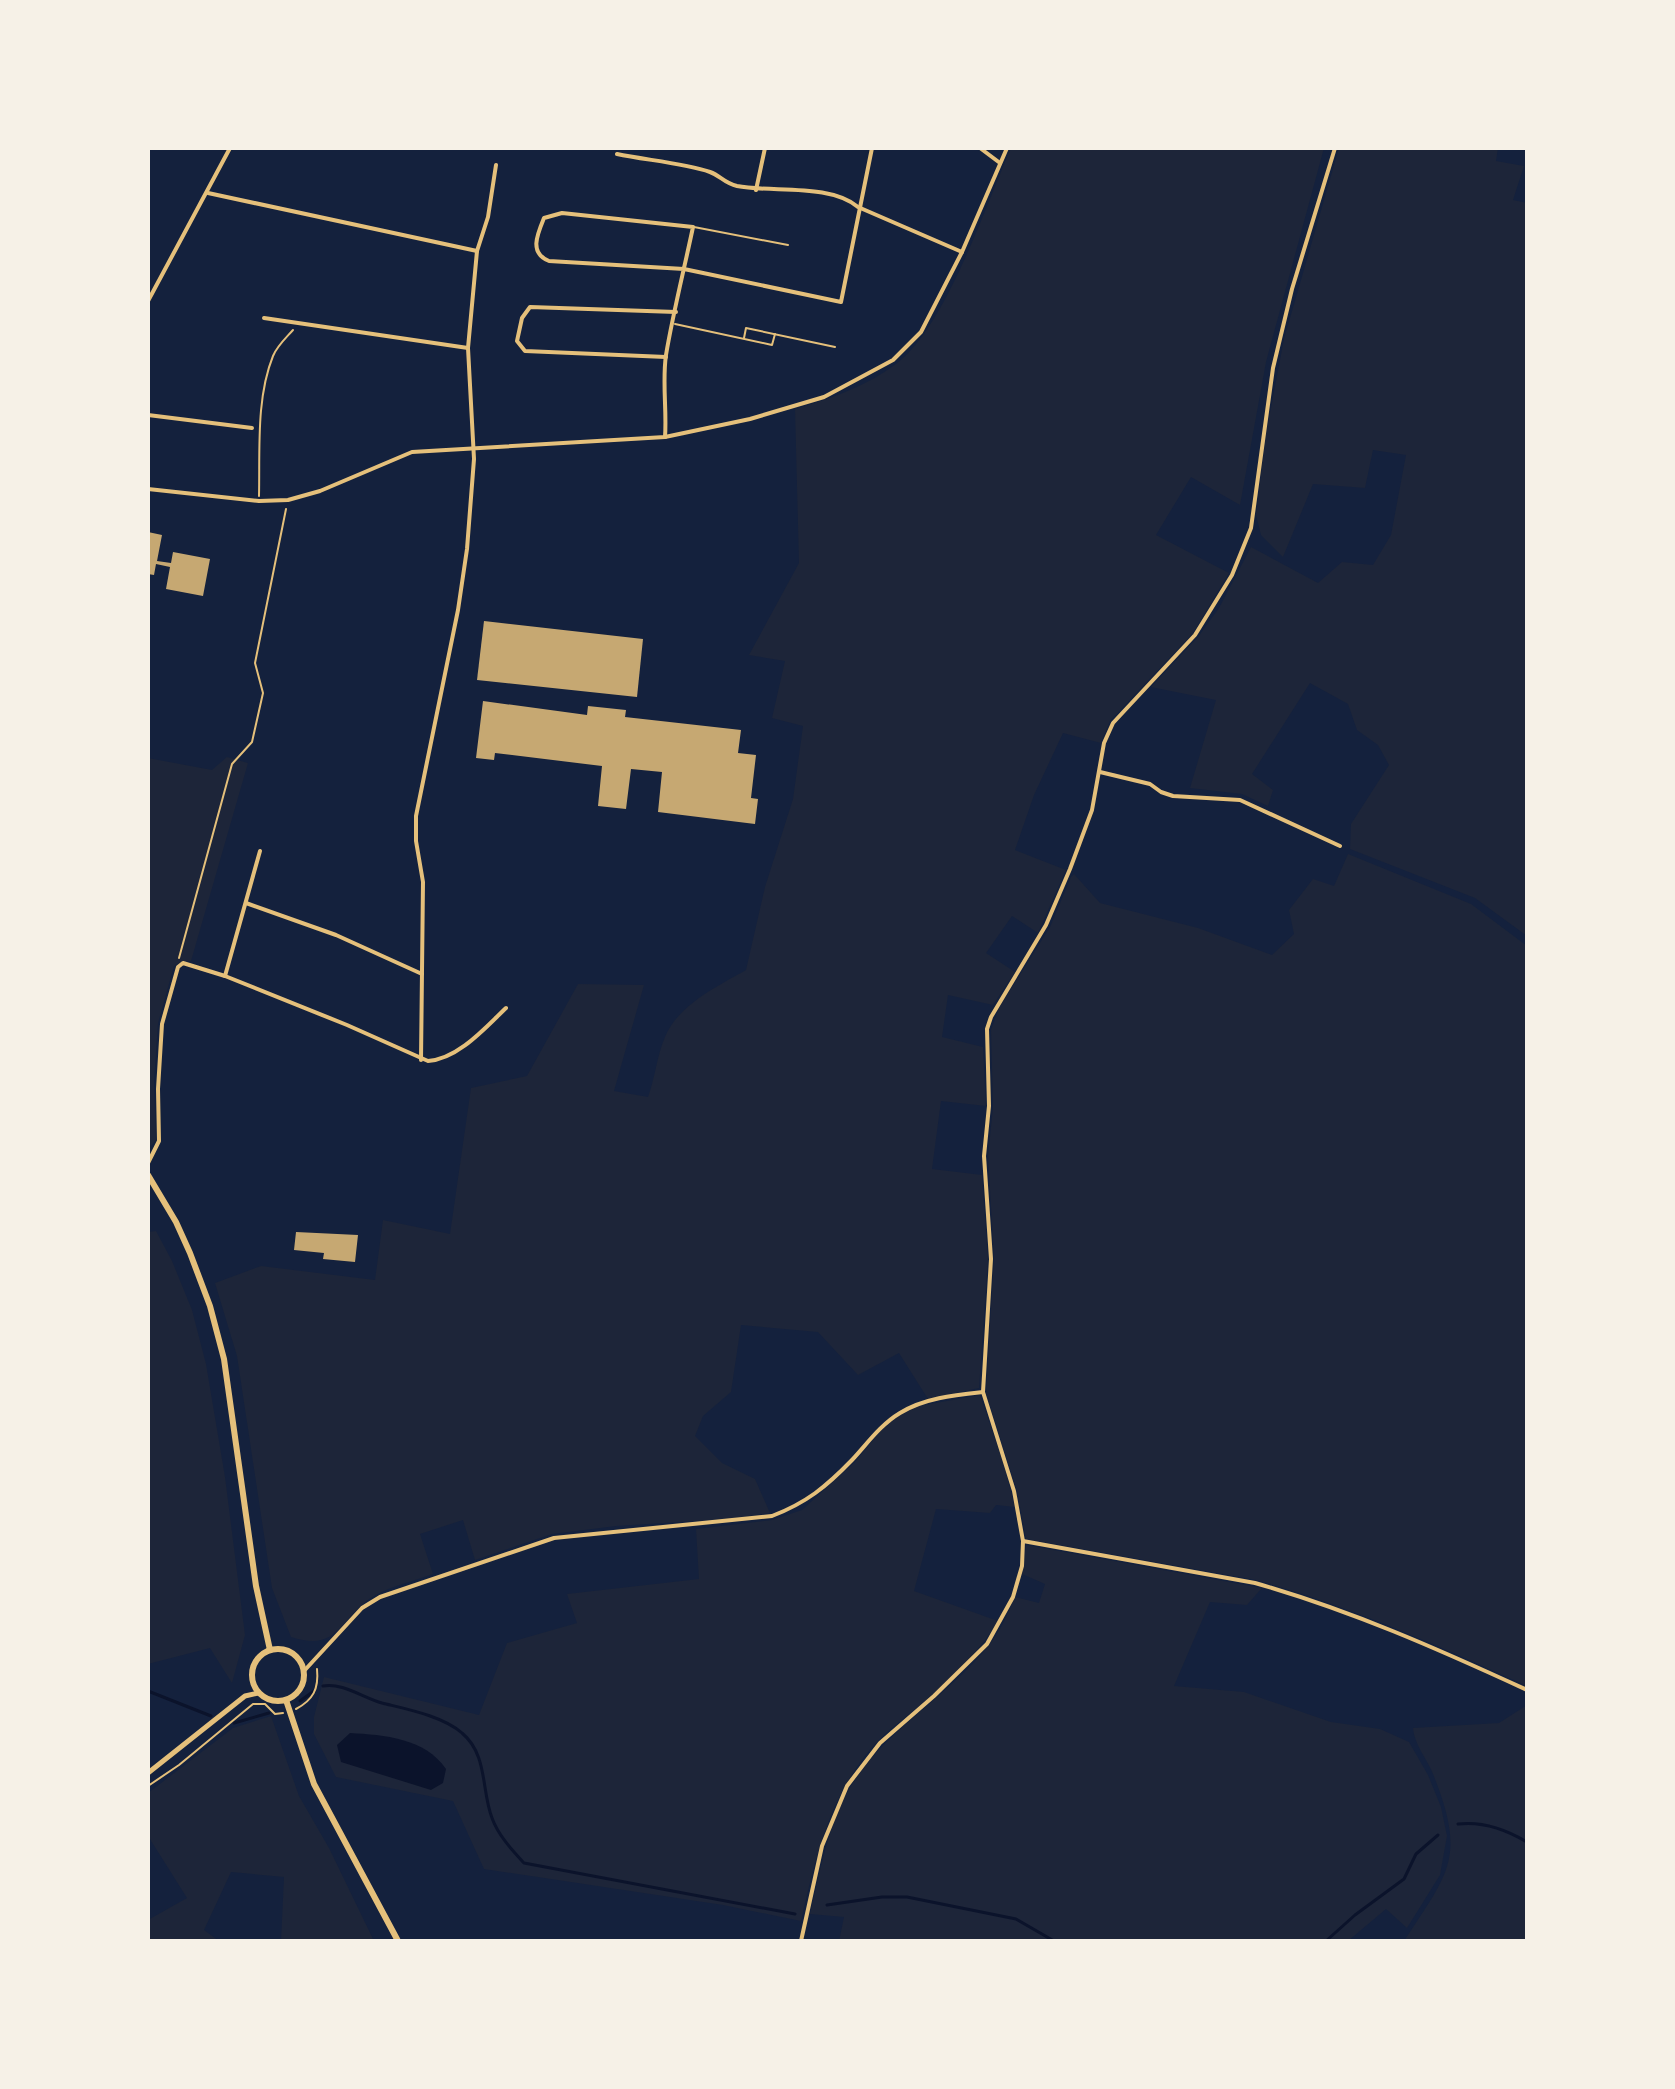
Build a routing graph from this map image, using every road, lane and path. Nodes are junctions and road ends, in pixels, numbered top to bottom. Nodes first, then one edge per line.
1 (230, 148) edge
2 (765, 148) edge
3 (872, 148) edge
4 (980, 148) edge
5 (1007, 148) edge
6 (1335, 148) edge
7 (617, 154) dead end
8 (1000, 163) junction
9 (496, 165) dead end
10 (756, 190) junction
11 (208, 193) junction
12 (858, 207) junction
13 (693, 227) junction
14 (788, 245) dead end
15 (477, 251) junction
16 (962, 252) junction
17 (684, 269) junction
18 (148, 301) edge
19 (676, 312) junction
20 (264, 318) dead end
21 (298, 324) junction
22 (674, 324) junction
23 (775, 334) junction
24 (743, 339) junction
25 (835, 347) dead end
26 (468, 348) junction
27 (666, 357) junction
28 (148, 415) edge
29 (252, 428) dead end
30 (665, 437) junction
31 (474, 449) junction
32 (148, 489) edge
33 (288, 500) junction
34 (259, 501) junction
35 (1100, 772) junction
36 (1340, 846) dead end
37 (260, 851) dead end
38 (246, 903) junction
39 (178, 967) junction
40 (423, 975) junction
41 (225, 976) junction
42 (506, 1008) dead end
43 (421, 1060) junction
44 (148, 1163) edge
45 (148, 1175) edge
46 (983, 1392) junction
47 (1023, 1541) junction
48 (270, 1650) junction
49 (316, 1660) junction
50 (304, 1671) junction
51 (1527, 1690) edge
52 (258, 1693) junction
53 (286, 1700) junction
54 (301, 1707) dead end
55 (275, 1714) dead end
56 (148, 1773) edge
57 (148, 1786) edge
58 (398, 1941) edge
59 (801, 1941) edge

1 - 11 street
2 - 10 street
3 - 12 street
4 - 8 street
5 - 8 street
6 - 35 street
7 - 10 street
8 - 16 street
9 - 15 street
10 - 12 street
11 - 15 street
11 - 18 street
12 - 16 street
12 - 17 street
13 - 14 lane
13 - 17 street
13 - 17 street
15 - 26 street
16 - 30 street
17 - 19 street
19 - 22 street
19 - 27 street
20 - 21 street
21 - 26 street
21 - 34 path
22 - 24 lane
22 - 27 street
23 - 24 lane
23 - 24 lane
23 - 25 lane
26 - 31 street
27 - 30 street
28 - 29 street
30 - 31 street
31 - 33 street
31 - 40 street
32 - 34 street
33 - 34 street
33 - 39 path
35 - 36 street
35 - 46 street
37 - 38 street
38 - 40 street
38 - 41 street
39 - 41 street
39 - 44 street
40 - 43 street
41 - 43 street
42 - 43 street
45 - 48 main road
46 - 47 street
46 - 49 street
47 - 51 street
47 - 59 street
48 - 50 main road
48 - 52 main road
49 - 50 street
49 - 54 path
50 - 53 main road
52 - 53 main road
52 - 56 street
53 - 58 main road
55 - 57 path

